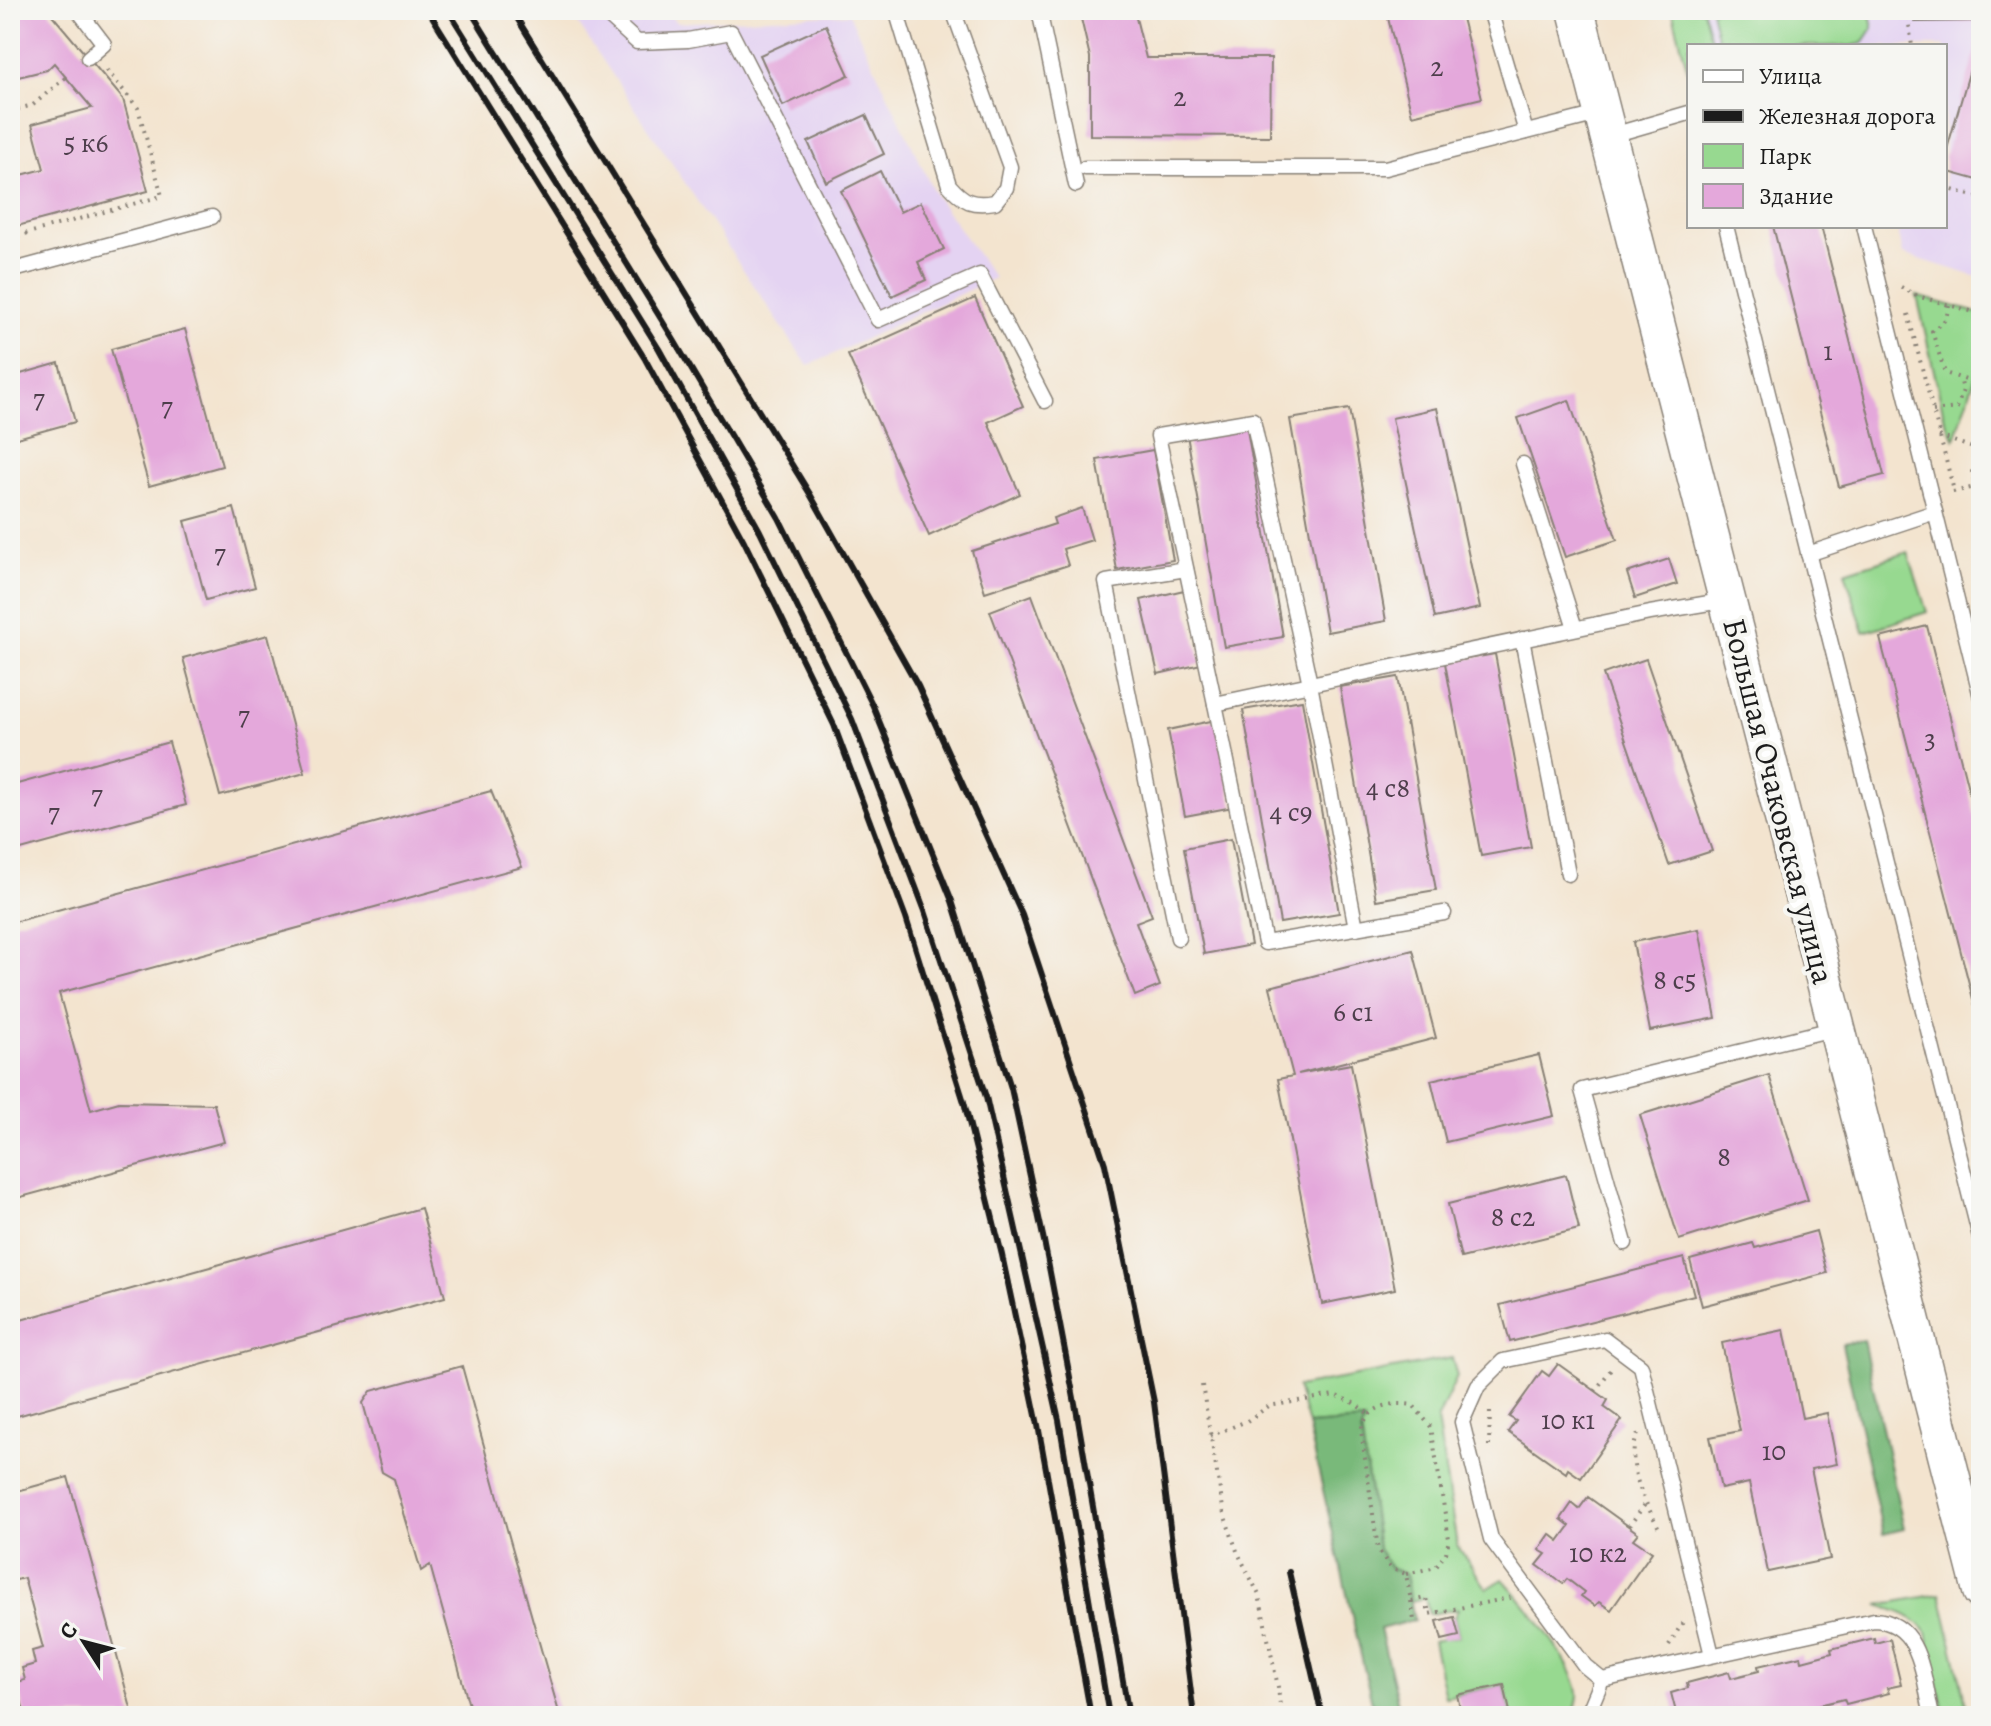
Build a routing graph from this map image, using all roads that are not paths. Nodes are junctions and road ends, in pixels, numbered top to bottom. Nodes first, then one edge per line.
1 (78, 10) edge
2 (602, 10) edge
3 (896, 10) edge
4 (953, 10) edge
5 (1039, 10) edge
6 (1490, 10) edge
7 (1576, 10) edge
8 (88, 58) dead end
9 (1687, 113) edge
10 (1606, 124) junction
11 (1526, 132) junction
12 (1085, 168) dead end
13 (1076, 185) dead end
14 (212, 217) dead end
15 (1726, 228) edge
16 (1864, 228) edge
17 (10, 271) edge
18 (1045, 401) dead end
19 (1523, 464) dead end
20 (1935, 512) junction
21 (1808, 554) junction
22 (1186, 569) junction
23 (1727, 600) junction
24 (1575, 628) junction
25 (1522, 639) junction
26 (1310, 684) junction
27 (1981, 697) edge
28 (1215, 704) junction
29 (1568, 874) dead end
30 (1444, 913) dead end
31 (1356, 928) junction
32 (1178, 938) dead end
33 (1837, 1028) junction
34 (1981, 1241) edge
35 (1625, 1243) dead end
36 (1981, 1591) edge
37 (1712, 1655) junction
38 (1602, 1680) junction
39 (1587, 1716) edge
40 (1932, 1716) edge

1 - 8 lane
2 - 18 lane
3 - 4 lane
5 - 13 lane
6 - 11 lane
7 - 10 street, Большая Очаковская улица
9 - 10 lane
10 - 11 lane
10 - 23 street, Большая Очаковская улица
11 - 12 lane
14 - 17 lane
15 - 21 lane
16 - 20 lane
19 - 24 lane
20 - 21 lane
20 - 27 lane
21 - 34 lane
22 - 26 lane
22 - 28 lane
22 - 32 lane
23 - 24 lane
23 - 33 street, Большая Очаковская улица
24 - 25 lane
25 - 26 lane
25 - 29 lane
26 - 28 lane
26 - 31 lane
28 - 31 lane
30 - 31 lane
33 - 35 lane
33 - 36 street, Большая Очаковская улица
37 - 38 lane
37 - 38 lane
37 - 40 lane
38 - 39 lane

